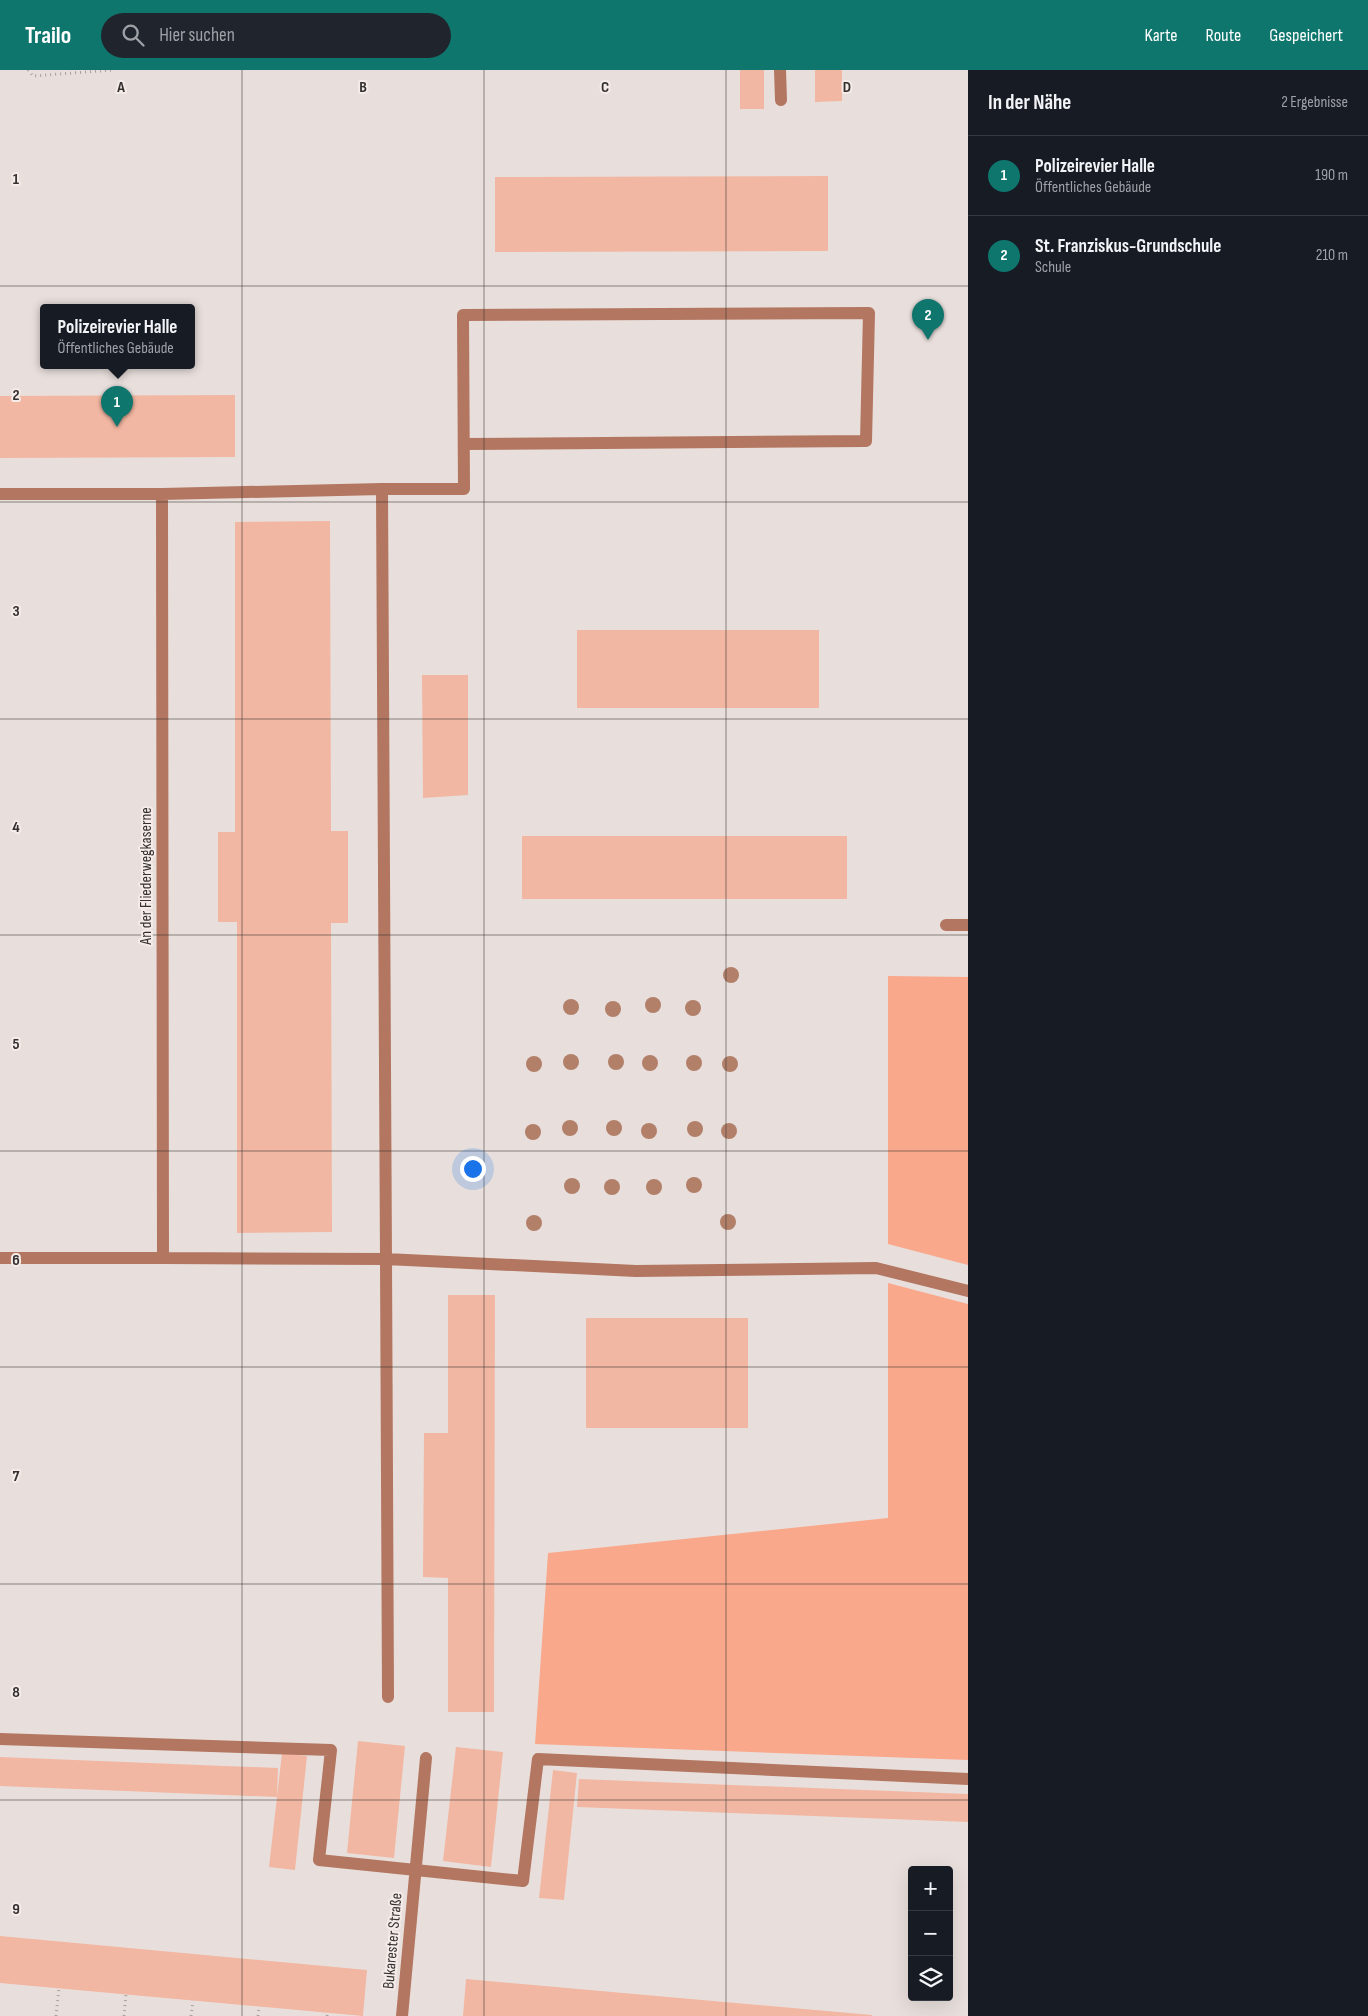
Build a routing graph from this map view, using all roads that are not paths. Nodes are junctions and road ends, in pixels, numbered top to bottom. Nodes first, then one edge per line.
1 (780, 70) edge
2 (781, 100) dead end
3 (464, 444) junction
4 (382, 489) junction
5 (0, 494) edge
6 (162, 494) junction
7 (946, 925) dead end
8 (968, 925) edge
9 (0, 1258) edge
10 (163, 1258) junction
11 (386, 1259) junction
12 (968, 1291) edge
13 (388, 1697) dead end
14 (0, 1739) edge
15 (426, 1758) dead end
16 (968, 1779) edge
17 (416, 1870) junction
18 (402, 2016) edge

1 - 2 street
3 - 3 street
3 - 4 street
4 - 6 street
4 - 11 street
5 - 6 street
6 - 10 street, An der Fliederwegkaserne
7 - 8 street
9 - 10 street
10 - 11 street
11 - 12 street
11 - 13 street
14 - 17 street
15 - 17 street, Bukarester Straße
16 - 17 street
17 - 18 street, Bukarester Straße

